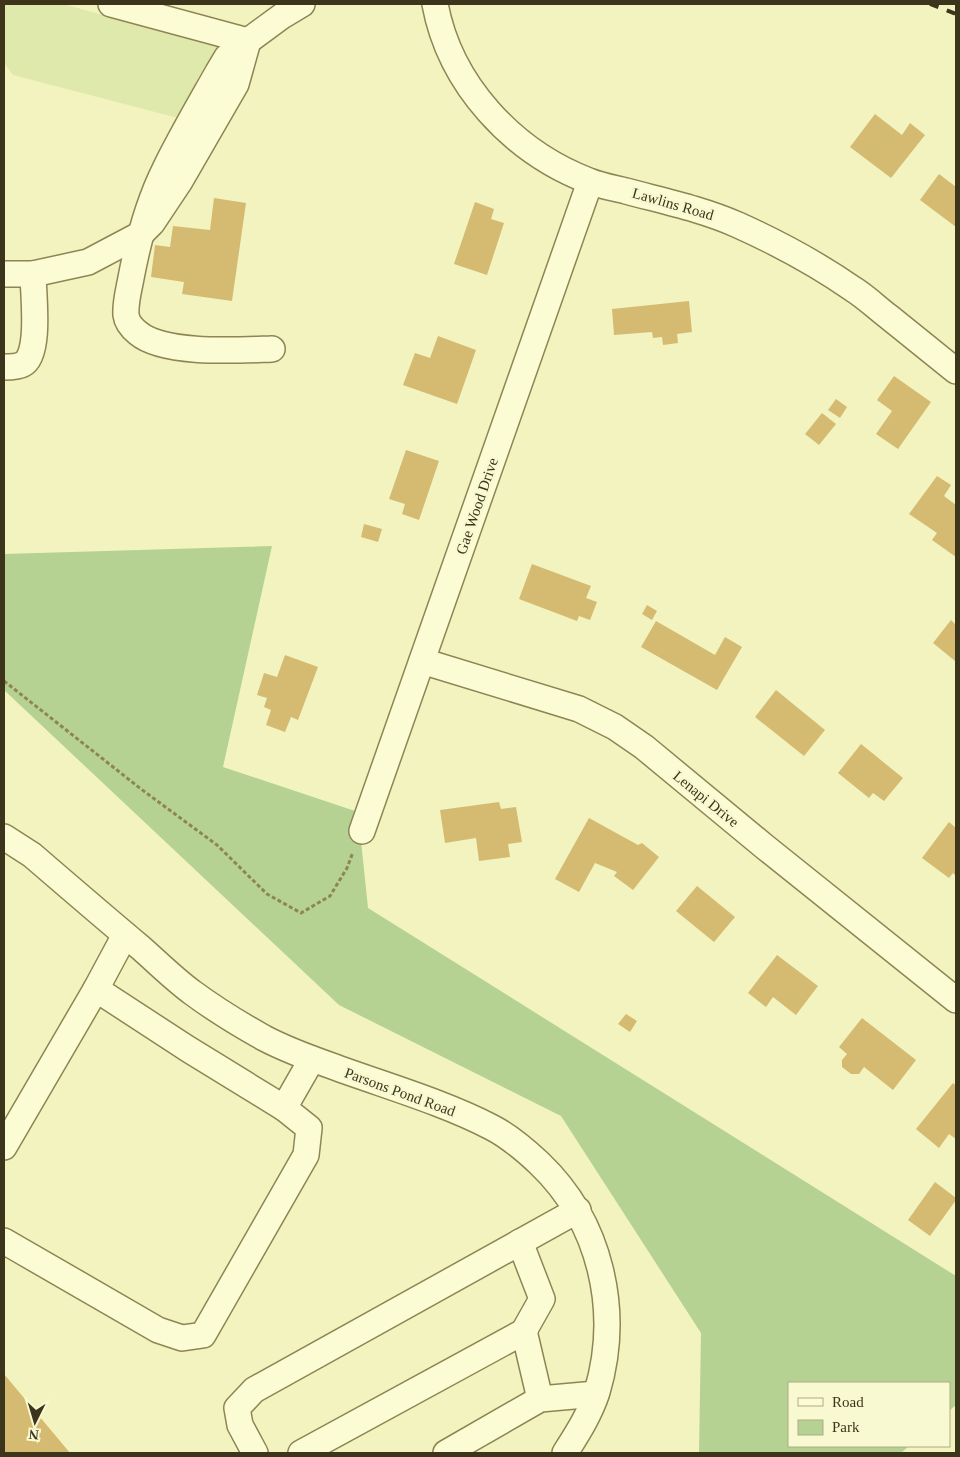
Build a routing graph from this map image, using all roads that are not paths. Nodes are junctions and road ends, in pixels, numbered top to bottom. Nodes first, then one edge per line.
1 (111, 4) edge
2 (298, 4) edge
3 (434, 4) edge
4 (248, 41) junction
5 (590, 182) junction
6 (141, 234) junction
7 (4, 274) edge
8 (33, 274) junction
9 (272, 349) dead end
10 (4, 367) edge
11 (956, 371) edge
12 (422, 662) junction
13 (362, 830) road end
14 (4, 837) edge
15 (125, 935) junction
16 (96, 989) junction
17 (956, 1000) edge
18 (312, 1059) junction
19 (284, 1108) junction
20 (4, 1147) edge
21 (578, 1210) junction
22 (4, 1241) edge
23 (520, 1242) junction
24 (525, 1331) junction
25 (596, 1394) junction
26 (540, 1399) junction
27 (255, 1453) edge
28 (301, 1453) edge
29 (446, 1453) edge
30 (565, 1453) edge

1 - 4 street
2 - 4 street
3 - 5 street, Lawlins Road
4 - 6 street
5 - 11 street, Lawlins Road
5 - 12 street, Gae Wood Drive
6 - 8 street
6 - 9 street
7 - 8 street
8 - 10 street
12 - 13 street, Gae Wood Drive
12 - 17 street, Lenapi Drive
14 - 15 street, Parsons Pond Road
15 - 16 street
15 - 18 street, Parsons Pond Road
16 - 19 street
16 - 20 street
18 - 19 street
18 - 21 street, Parsons Pond Road
19 - 22 street
21 - 23 street
21 - 25 street, Parsons Pond Road
23 - 24 street
23 - 27 street
24 - 26 street
24 - 28 street
25 - 26 street
25 - 30 street, Parsons Pond Road
26 - 29 street

